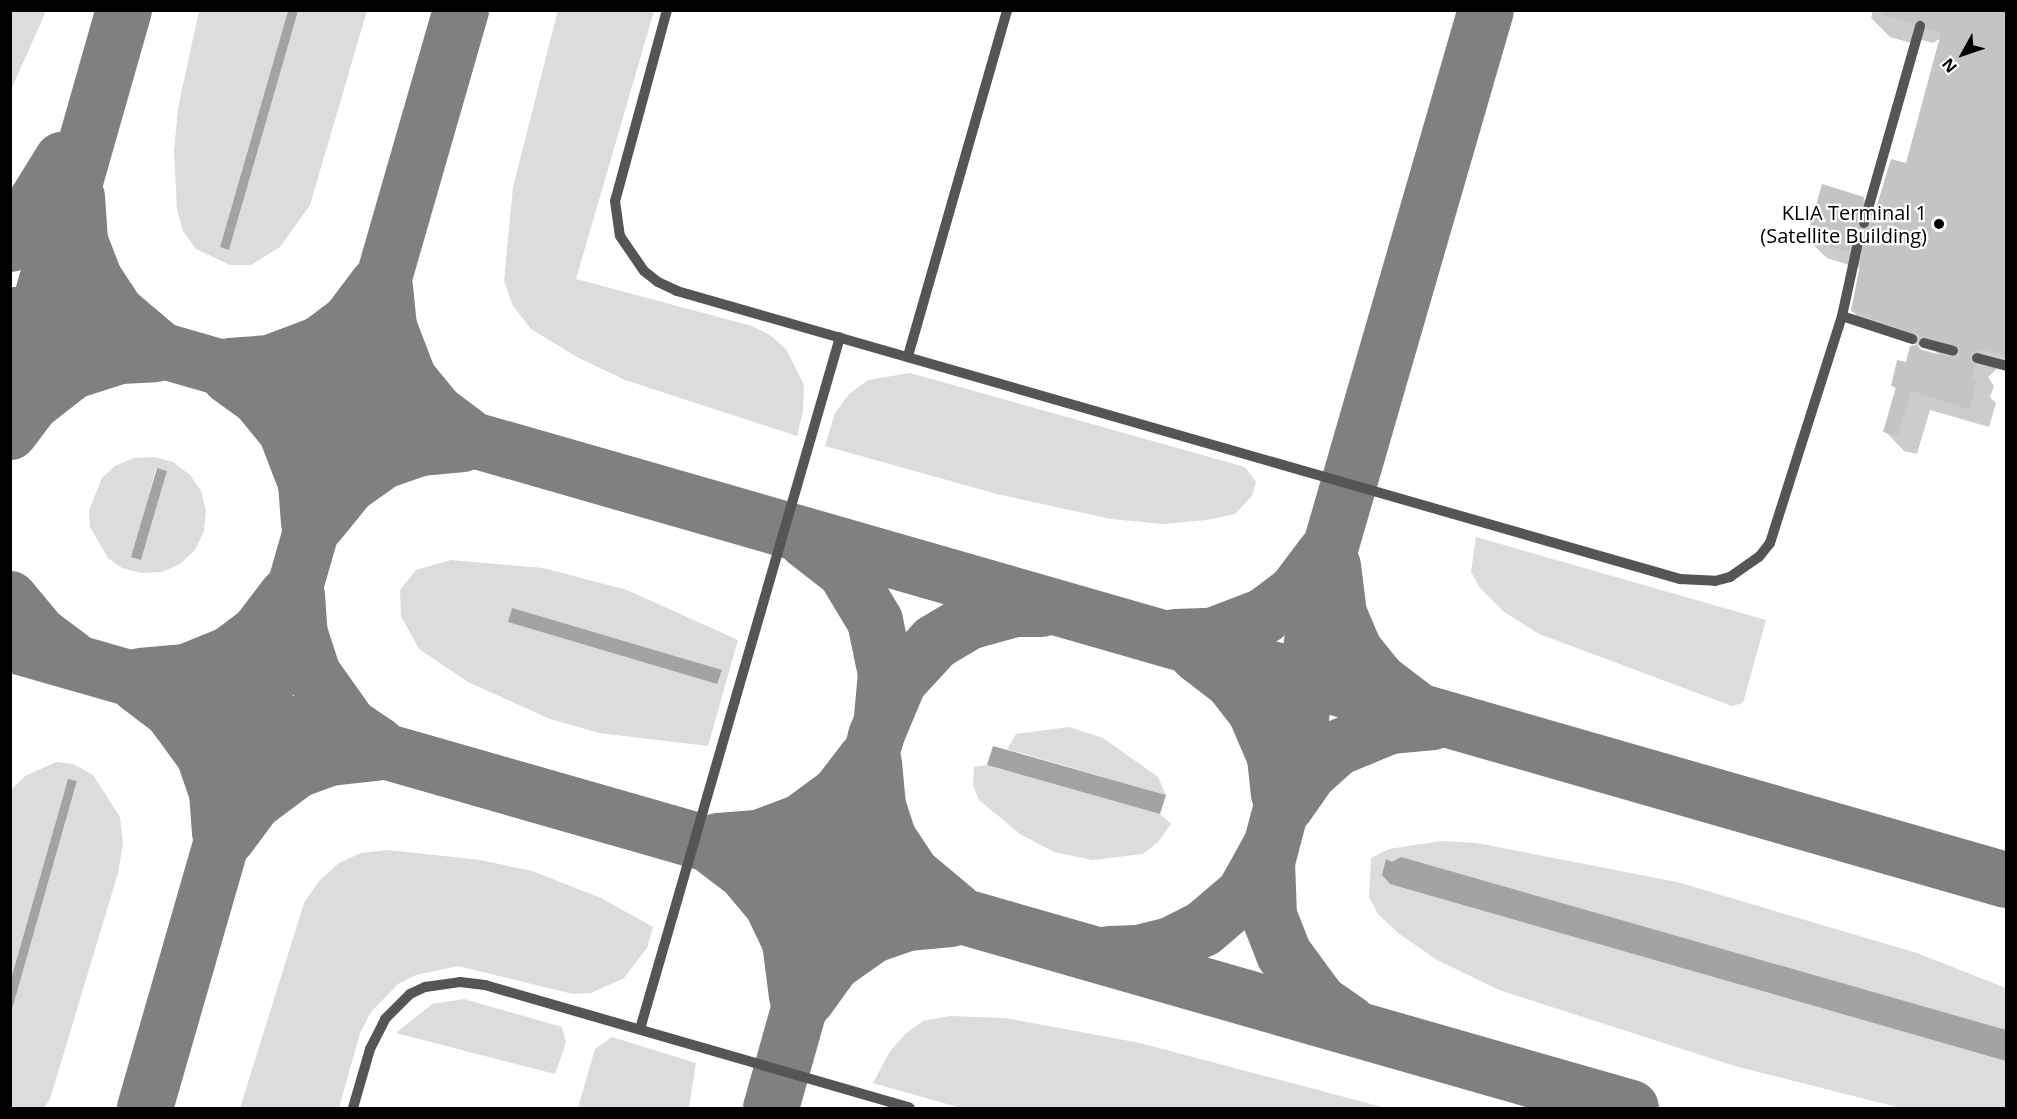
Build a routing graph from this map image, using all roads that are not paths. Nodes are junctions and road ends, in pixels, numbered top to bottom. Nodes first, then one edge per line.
1 (667, 10) edge
2 (1007, 10) edge
3 (1920, 26) dead end
4 (1864, 223) dead end
5 (1857, 247) dead end
6 (1842, 316) junction
7 (840, 337) junction
8 (1912, 339) dead end
9 (1924, 342) dead end
10 (1953, 351) dead end
11 (908, 356) junction
12 (1977, 358) dead end
13 (2007, 366) edge
14 (640, 1029) junction
15 (353, 1108) edge
16 (910, 1108) edge

1 - 7 lane
2 - 11 lane
3 - 4 lane
5 - 6 lane
6 - 8 lane
6 - 11 lane
7 - 11 lane
7 - 14 lane
9 - 10 lane
12 - 13 lane
14 - 15 lane
14 - 16 lane

